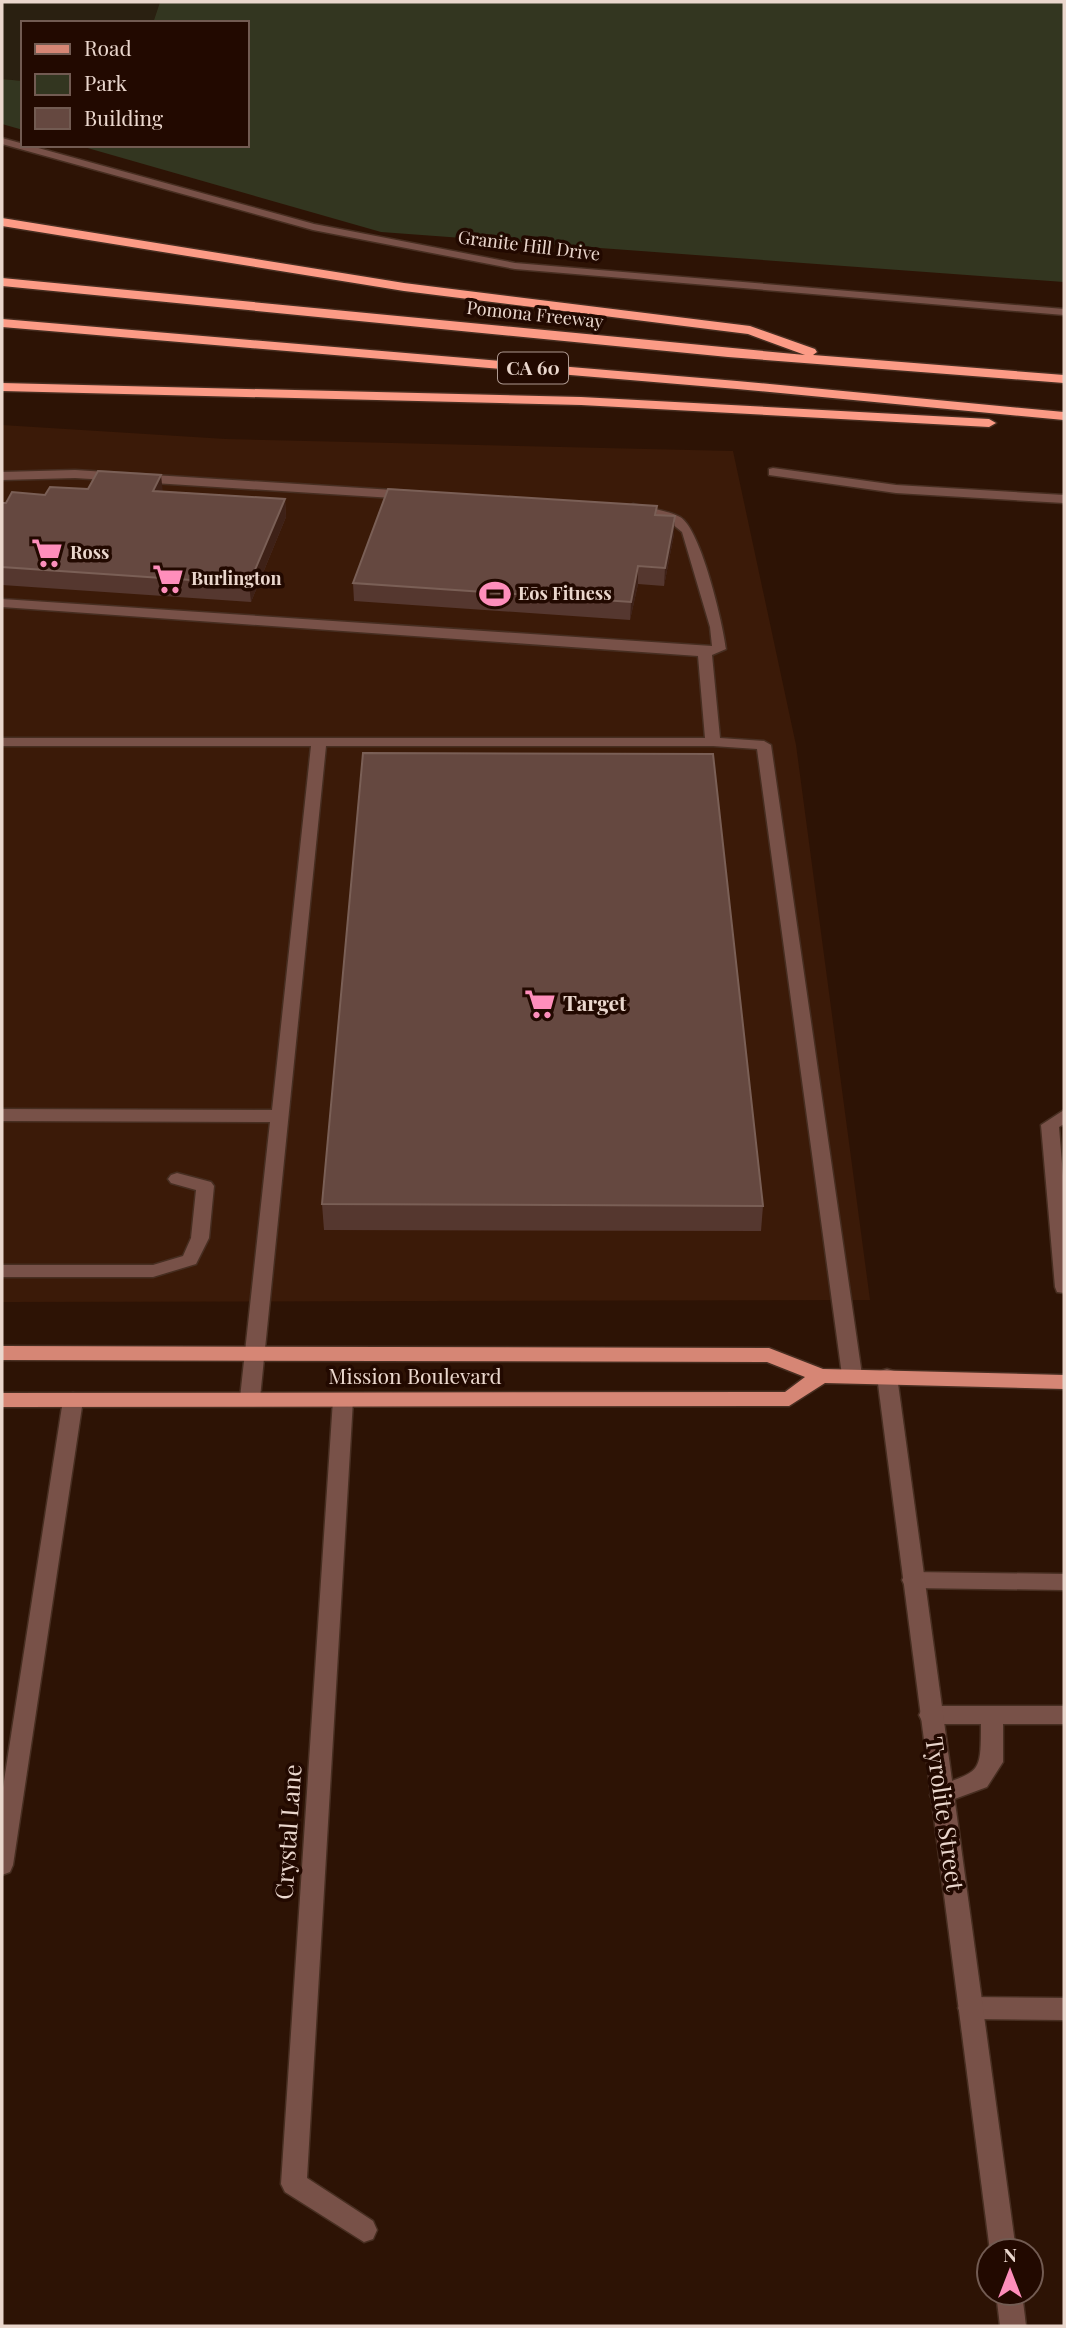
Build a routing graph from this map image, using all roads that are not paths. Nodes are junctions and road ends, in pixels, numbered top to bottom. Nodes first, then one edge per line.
1 (2, 141) edge
2 (21, 146) edge
3 (24, 147) edge
4 (2, 222) edge
5 (2, 282) edge
6 (1064, 312) edge
7 (2, 323) edge
8 (839, 362) junction
9 (1064, 379) edge
10 (2, 387) edge
11 (1064, 416) edge
12 (1064, 427) edge
13 (773, 472) dead end
14 (2, 477) edge
15 (416, 495) edge
16 (1064, 499) edge
17 (624, 508) edge
18 (2, 603) edge
19 (705, 652) junction
20 (2, 742) edge
21 (319, 742) junction
22 (713, 743) junction
23 (2, 1115) edge
24 (280, 1116) junction
25 (1064, 1116) edge
26 (177, 1179) dead end
27 (2, 1270) edge
28 (1064, 1287) edge
29 (2, 1353) edge
30 (256, 1354) junction
31 (852, 1375) junction
32 (821, 1376) junction
33 (887, 1376) junction
34 (1064, 1382) edge
35 (250, 1398) junction
36 (2, 1400) edge
37 (73, 1400) junction
38 (343, 1400) junction
39 (912, 1580) junction
40 (1064, 1582) edge
41 (930, 1715) junction
42 (992, 1715) junction
43 (1064, 1715) edge
44 (941, 1794) junction
45 (2, 1865) edge
46 (970, 2008) junction
47 (1064, 2008) edge
48 (364, 2230) dead end
49 (1001, 2237) edge
50 (1011, 2307) edge
51 (1013, 2326) edge

1 - 2 street, Granite Hill Drive
3 - 6 street, Granite Hill Drive
4 - 8 highway
5 - 8 highway, Pomona Freeway / CA 60
7 - 11 highway, CA 60
8 - 9 highway, Pomona Freeway / CA 60
10 - 12 highway
13 - 16 street
14 - 15 street
17 - 19 street
18 - 19 street
19 - 22 street
20 - 21 street
21 - 22 street
21 - 24 street
22 - 31 street
23 - 24 street
24 - 30 street
25 - 28 street
26 - 27 street
29 - 30 main road, Mission Boulevard
30 - 32 main road, Mission Boulevard
30 - 35 street
31 - 32 main road, Mission Boulevard
31 - 33 main road, Mission Boulevard
32 - 38 main road, Mission Boulevard
33 - 34 main road, Mission Boulevard
33 - 39 street, Tyrolite Street
35 - 37 main road, Mission Boulevard
35 - 38 main road, Mission Boulevard
36 - 37 main road, Mission Boulevard
37 - 45 street
38 - 48 street, Crystal Lane
39 - 40 street
39 - 41 street, Tyrolite Street
41 - 42 street
41 - 44 street, Tyrolite Street
42 - 43 street
42 - 44 street
44 - 46 street, Tyrolite Street
46 - 47 street
46 - 49 street, Tyrolite Street
50 - 51 street

